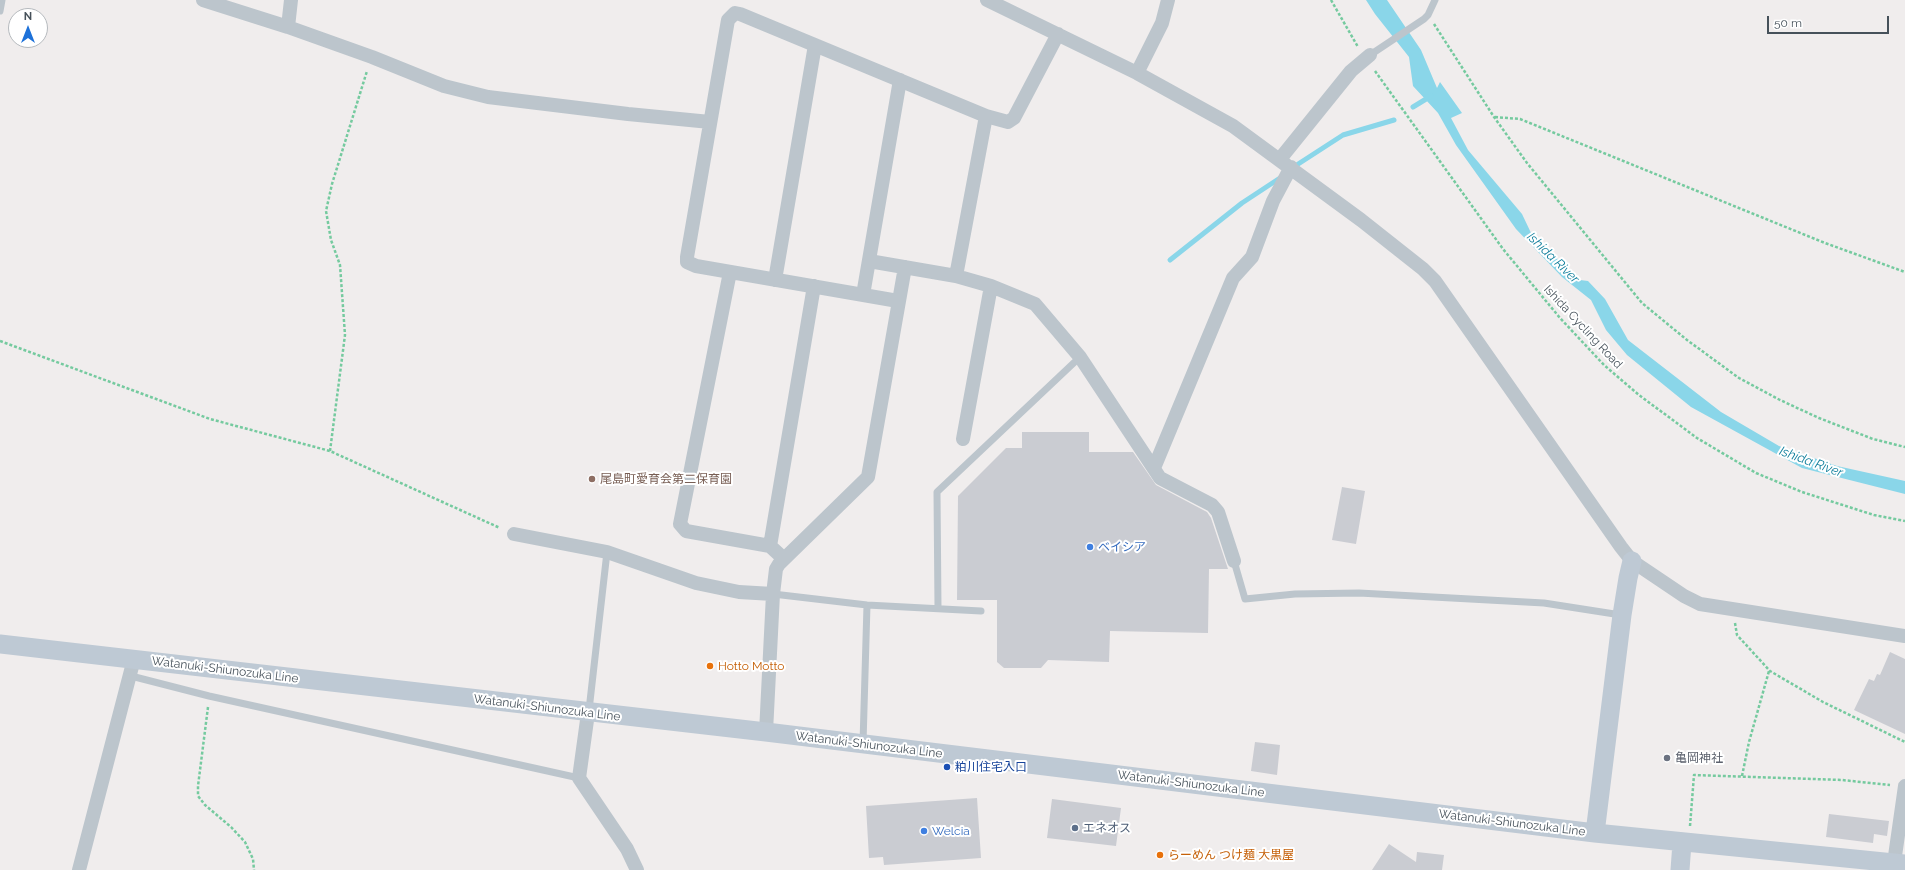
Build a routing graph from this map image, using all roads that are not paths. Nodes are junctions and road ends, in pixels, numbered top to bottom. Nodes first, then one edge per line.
1 (2, 0) edge
2 (204, 0) edge
3 (291, 0) edge
4 (987, 0) edge
5 (1168, 0) edge
6 (1436, 0) edge
7 (0, 11) edge
8 (288, 27) junction
9 (1058, 34) junction
10 (815, 45) junction
11 (1373, 57) joint
12 (1137, 73) junction
13 (900, 80) junction
14 (986, 116) junction
15 (710, 122) junction
16 (1285, 163) junction
17 (869, 261) junction
18 (905, 267) junction
19 (730, 272) junction
20 (956, 276) junction
21 (774, 280) junction
22 (814, 286) junction
23 (991, 286) junction
24 (863, 295) junction
25 (898, 301) junction
26 (1080, 357) junction
27 (963, 439) dead end
28 (1154, 468) junction
29 (514, 534) road end
30 (770, 546) junction
31 (607, 552) junction
32 (784, 559) junction
33 (1234, 561) joint
34 (1632, 561) junction
35 (773, 594) junction
36 (867, 605) junction
37 (938, 608) junction
38 (981, 611) dead end
39 (1622, 615) junction
40 (1905, 636) edge
41 (0, 644) edge
42 (133, 668) junction
43 (588, 713) junction
44 (766, 732) junction
45 (863, 744) junction
46 (580, 778) junction
47 (1905, 786) edge
48 (1595, 833) junction
49 (1686, 836) junction
50 (1897, 866) edge
51 (79, 870) edge
52 (637, 870) edge
53 (1680, 870) edge

1 - 7 lane
2 - 8 street
3 - 8 street
4 - 9 street
5 - 12 street
6 - 11 lane
8 - 15 street
9 - 12 street
9 - 14 street
10 - 13 street
10 - 15 street
10 - 21 street
11 - 16 street
12 - 16 street
13 - 14 street
13 - 17 street
14 - 20 street
15 - 19 street
16 - 28 street
16 - 34 street
17 - 18 street
17 - 24 street
18 - 20 street
18 - 25 street
19 - 21 street
19 - 30 street
20 - 23 street
21 - 22 street
22 - 24 street
22 - 30 street
23 - 26 street
23 - 27 street
24 - 25 street
25 - 32 street
26 - 28 street
26 - 37 lane
28 - 33 street
29 - 31 street
30 - 32 street
31 - 35 street
31 - 43 lane
32 - 35 street
33 - 39 lane
34 - 39 main road
34 - 40 street
35 - 36 lane
35 - 44 street
36 - 37 lane
36 - 45 lane
37 - 38 lane
39 - 48 main road
41 - 42 main road, Watanuki-Shiunozuka Line
42 - 43 main road, Watanuki-Shiunozuka Line
42 - 46 lane
42 - 51 street
43 - 44 main road, Watanuki-Shiunozuka Line
43 - 46 street
44 - 45 main road, Watanuki-Shiunozuka Line
45 - 48 main road, Watanuki-Shiunozuka Line
46 - 52 street
47 - 50 street
48 - 49 main road, Watanuki-Shiunozuka Line
49 - 50 main road, Watanuki-Shiunozuka Line
49 - 53 main road

